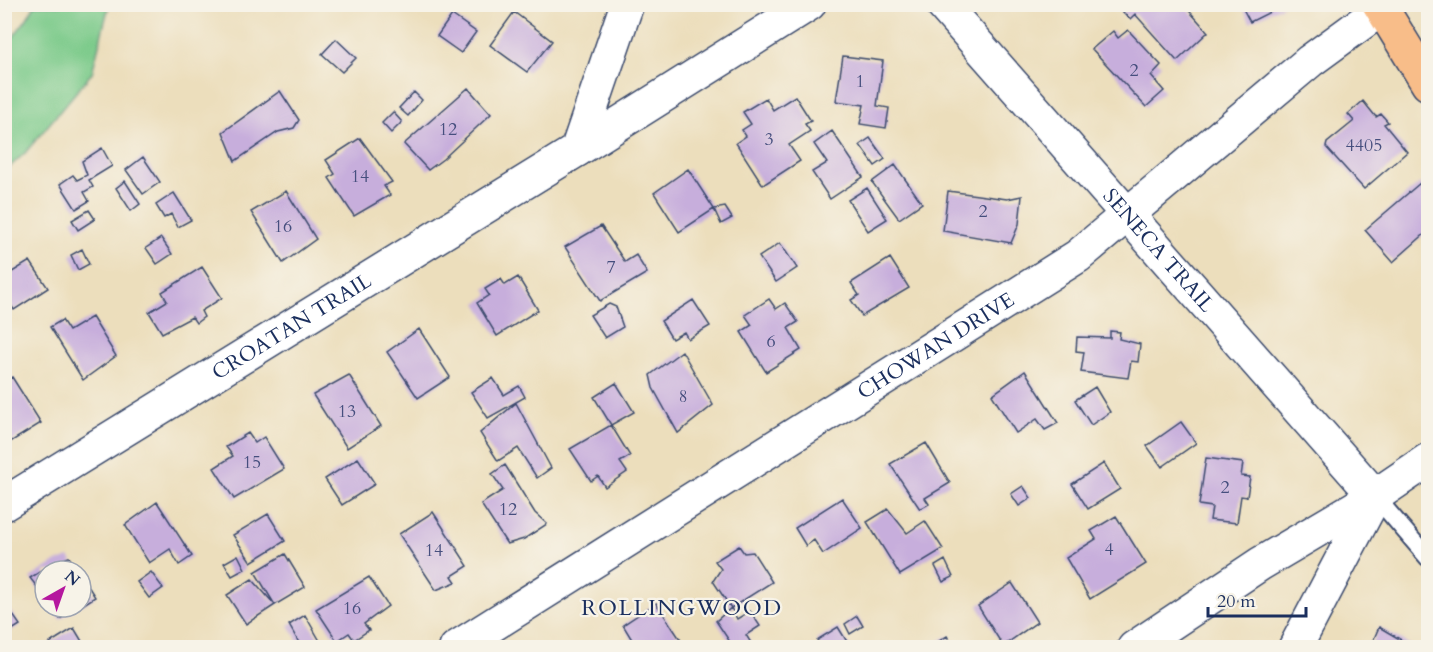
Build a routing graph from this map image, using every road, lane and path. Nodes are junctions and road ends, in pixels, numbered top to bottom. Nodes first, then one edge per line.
1 (627, 4) edge
2 (809, 4) edge
3 (942, 4) edge
4 (1383, 6) edge
5 (1428, 84) edge
6 (577, 150) junction
7 (1125, 215) junction
8 (1428, 460) edge
9 (1375, 496) junction
10 (4, 504) edge
11 (1428, 558) edge
12 (456, 648) edge
13 (1134, 648) edge
14 (1294, 648) edge

1 - 6 street
2 - 6 street, CROATAN TRAIL
3 - 7 street, SENECA TRAIL
4 - 5 main road
4 - 7 street, CHOWAN DRIVE
6 - 10 street, CROATAN TRAIL
7 - 9 street, SENECA TRAIL
7 - 12 street, CHOWAN DRIVE
8 - 9 street
9 - 11 lane
9 - 13 street
9 - 14 street

